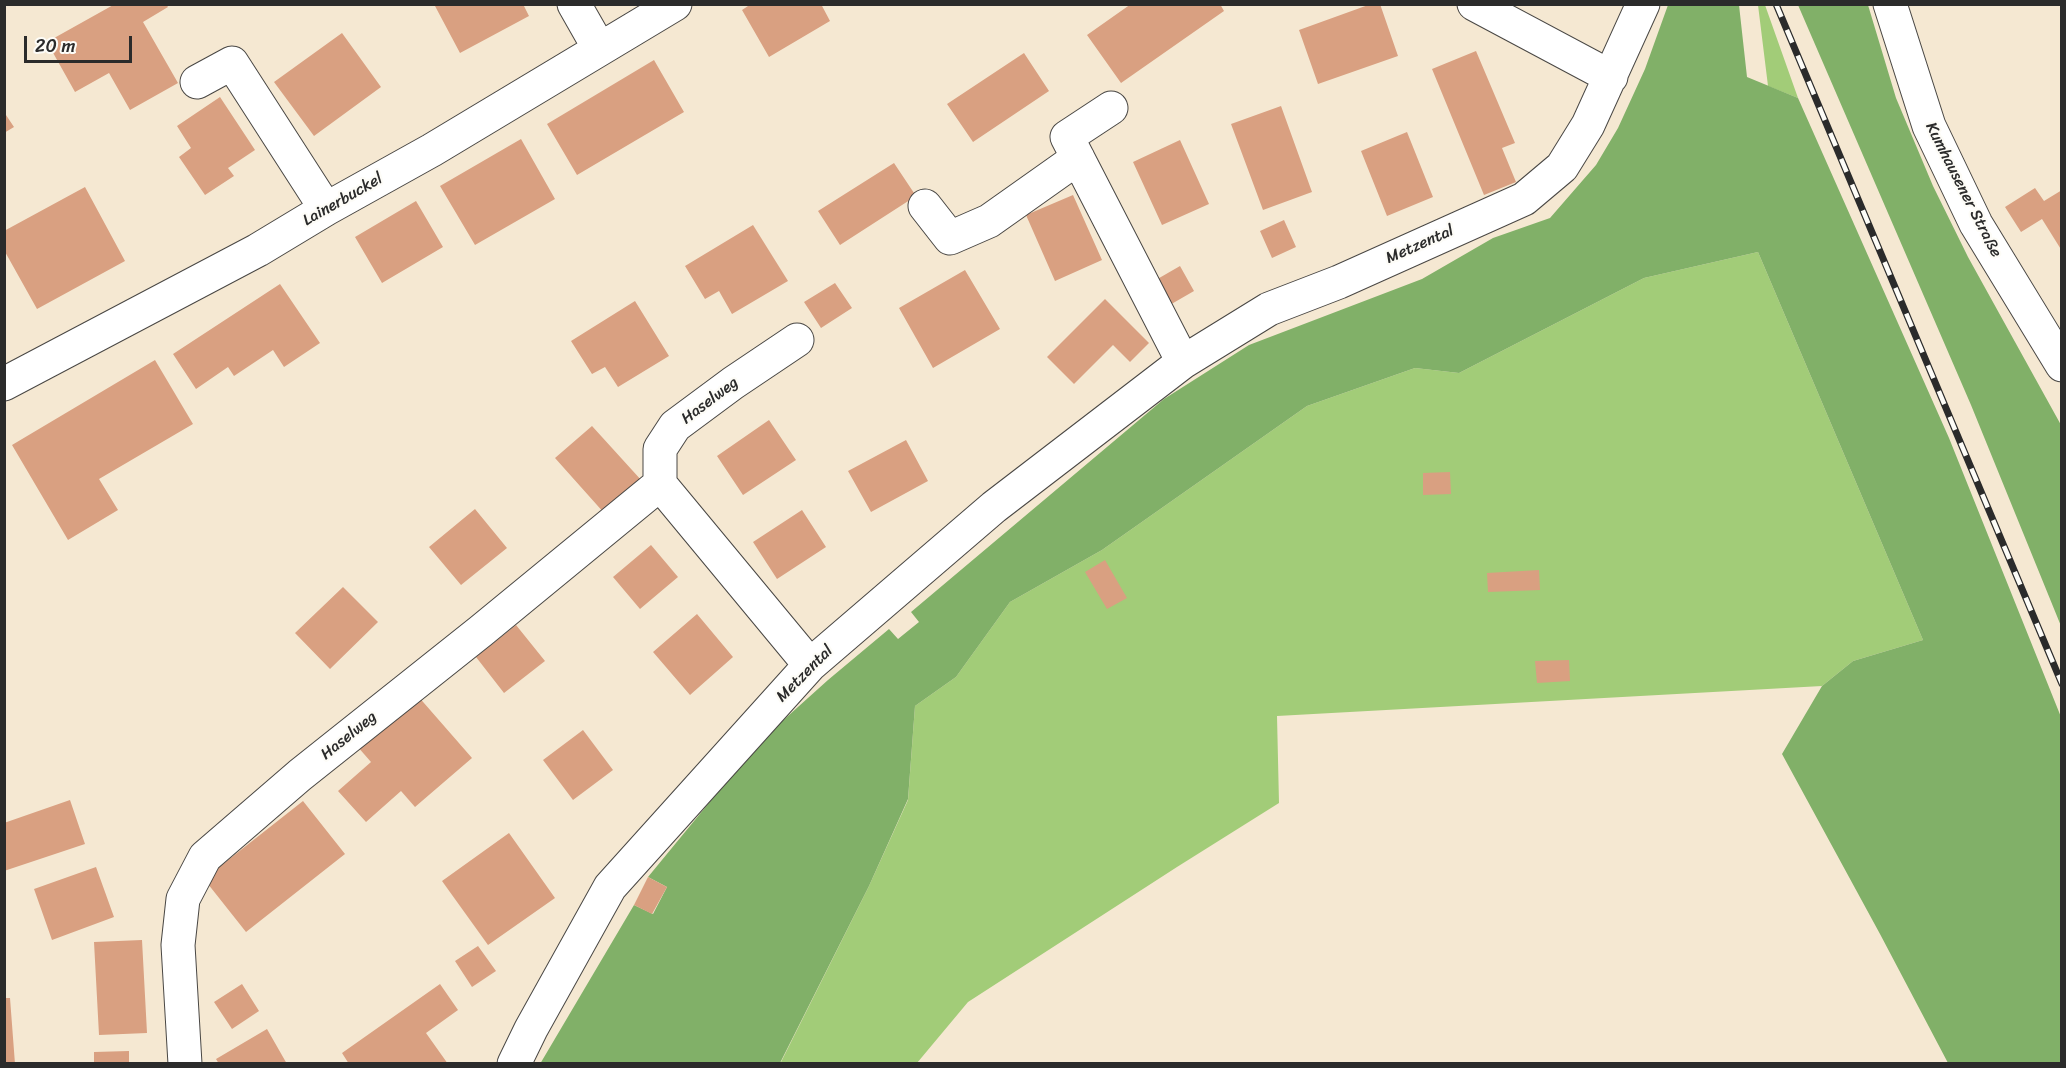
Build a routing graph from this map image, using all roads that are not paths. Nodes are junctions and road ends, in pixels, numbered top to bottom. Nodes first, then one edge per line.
1 (574, 4) edge
2 (675, 4) edge
3 (1474, 4) edge
4 (1643, 4) edge
5 (1890, 4) edge
6 (599, 48) junction
7 (1611, 77) junction
8 (197, 82) dead end
9 (1111, 108) dead end
10 (1078, 158) junction
11 (925, 206) dead end
12 (326, 209) junction
13 (796, 340) dead end
14 (1183, 363) junction
15 (2061, 365) edge
16 (4, 384) edge
17 (660, 484) junction
18 (810, 665) junction
19 (185, 1064) edge
20 (514, 1064) edge

1 - 6 street
2 - 6 street, Lainerbuckel
3 - 7 street
4 - 7 street, Metzental
5 - 15 street, Kumhausener Straße
6 - 12 street, Lainerbuckel
7 - 14 street, Metzental
8 - 12 street
9 - 10 street
10 - 11 street
10 - 14 street
12 - 16 street, Lainerbuckel
13 - 17 street, Haselweg
14 - 18 street, Metzental
17 - 18 street
17 - 19 street, Haselweg
18 - 20 street, Metzental

